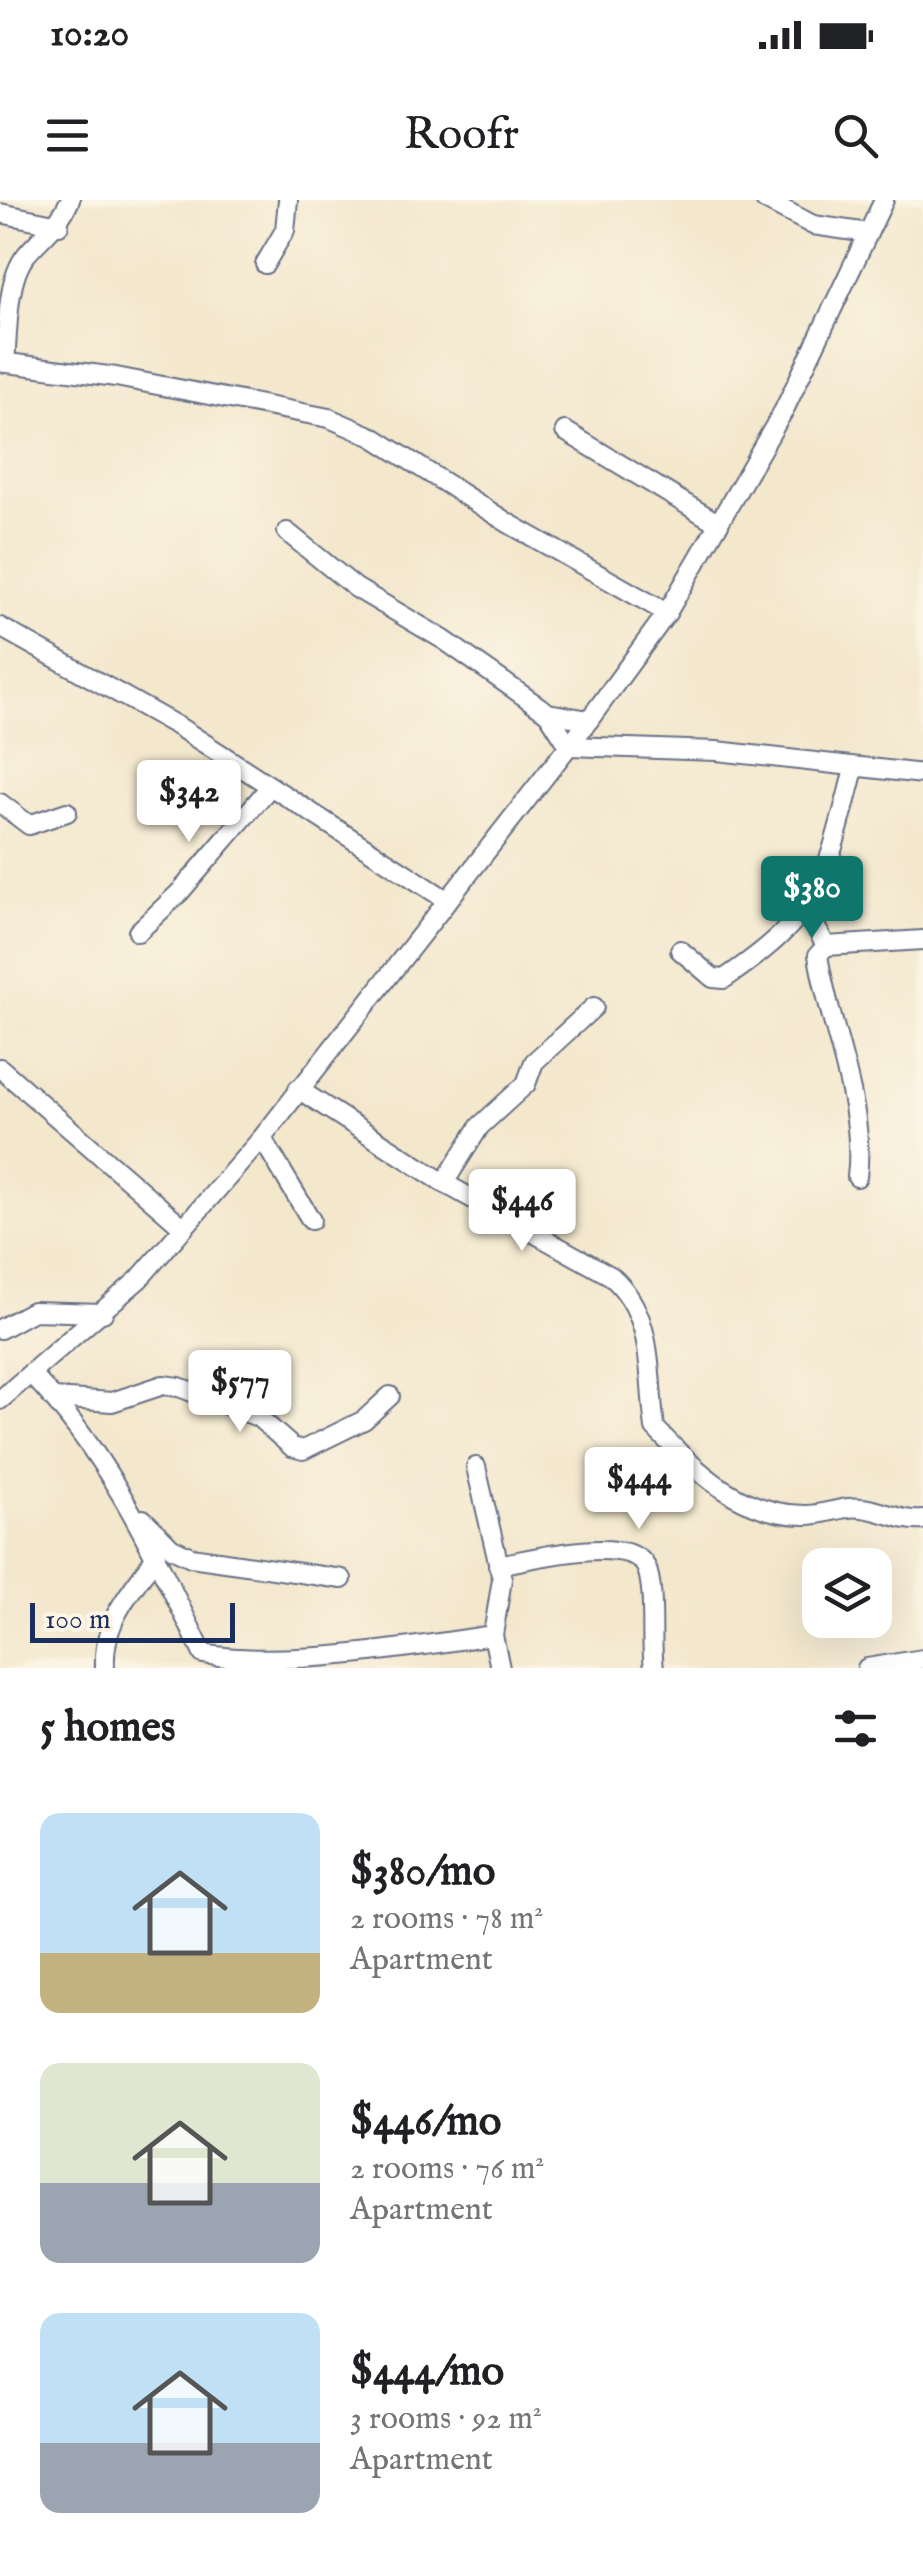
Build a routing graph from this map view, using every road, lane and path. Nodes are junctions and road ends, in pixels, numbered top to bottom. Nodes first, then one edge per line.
1 (70, 200) edge
2 (288, 200) edge
3 (766, 200) edge
4 (884, 200) edge
5 (0, 213) edge
6 (59, 224) junction
7 (868, 233) junction
8 (265, 264) dead end
9 (3, 363) edge
10 (565, 431) dead end
11 (719, 524) junction
12 (287, 532) dead end
13 (668, 613) junction
14 (0, 627) edge
15 (548, 714) junction
16 (589, 720) junction
17 (569, 746) junction
18 (854, 769) junction
19 (923, 774) edge
20 (270, 788) junction
21 (0, 803) edge
22 (66, 812) dead end
23 (445, 899) junction
24 (806, 911) junction
25 (138, 932) dead end
26 (923, 940) edge
27 (826, 946) junction
28 (680, 950) dead end
29 (594, 1007) dead end
30 (0, 1068) edge
31 (298, 1088) junction
32 (262, 1138) junction
33 (856, 1176) dead end
34 (444, 1183) junction
35 (311, 1220) dead end
36 (184, 1228) junction
37 (103, 1314) junction
38 (0, 1329) edge
39 (31, 1374) junction
40 (390, 1396) dead end
41 (54, 1398) junction
42 (0, 1400) edge
43 (476, 1467) dead end
44 (128, 1503) junction
45 (923, 1520) edge
46 (156, 1556) junction
47 (498, 1565) junction
48 (342, 1579) dead end
49 (493, 1634) junction
50 (923, 1659) edge
51 (206, 1661) edge
52 (106, 1668) edge
53 (500, 1668) edge
54 (654, 1668) edge
55 (868, 1668) edge

1 - 6 street
2 - 8 street
3 - 7 street
4 - 7 street
5 - 6 street
6 - 9 street
7 - 11 street
9 - 13 street
10 - 11 street
11 - 13 street
12 - 15 street
13 - 16 street
14 - 20 street
15 - 16 street
15 - 17 street
16 - 17 street
17 - 18 street
17 - 23 street
18 - 19 street
18 - 24 street
20 - 23 street
20 - 25 street
21 - 22 street
23 - 31 street
24 - 27 street
24 - 28 street
26 - 27 street
27 - 33 street
29 - 34 street
30 - 36 street
31 - 32 street
31 - 34 street
32 - 35 street
32 - 36 street
34 - 45 street
36 - 37 street
37 - 38 street
37 - 39 street
39 - 41 street
39 - 42 street
40 - 41 street
41 - 44 street
43 - 47 street
44 - 46 street
44 - 48 street
46 - 51 street
46 - 52 street
47 - 49 street
47 - 54 street
49 - 51 street
49 - 53 street
50 - 55 street

